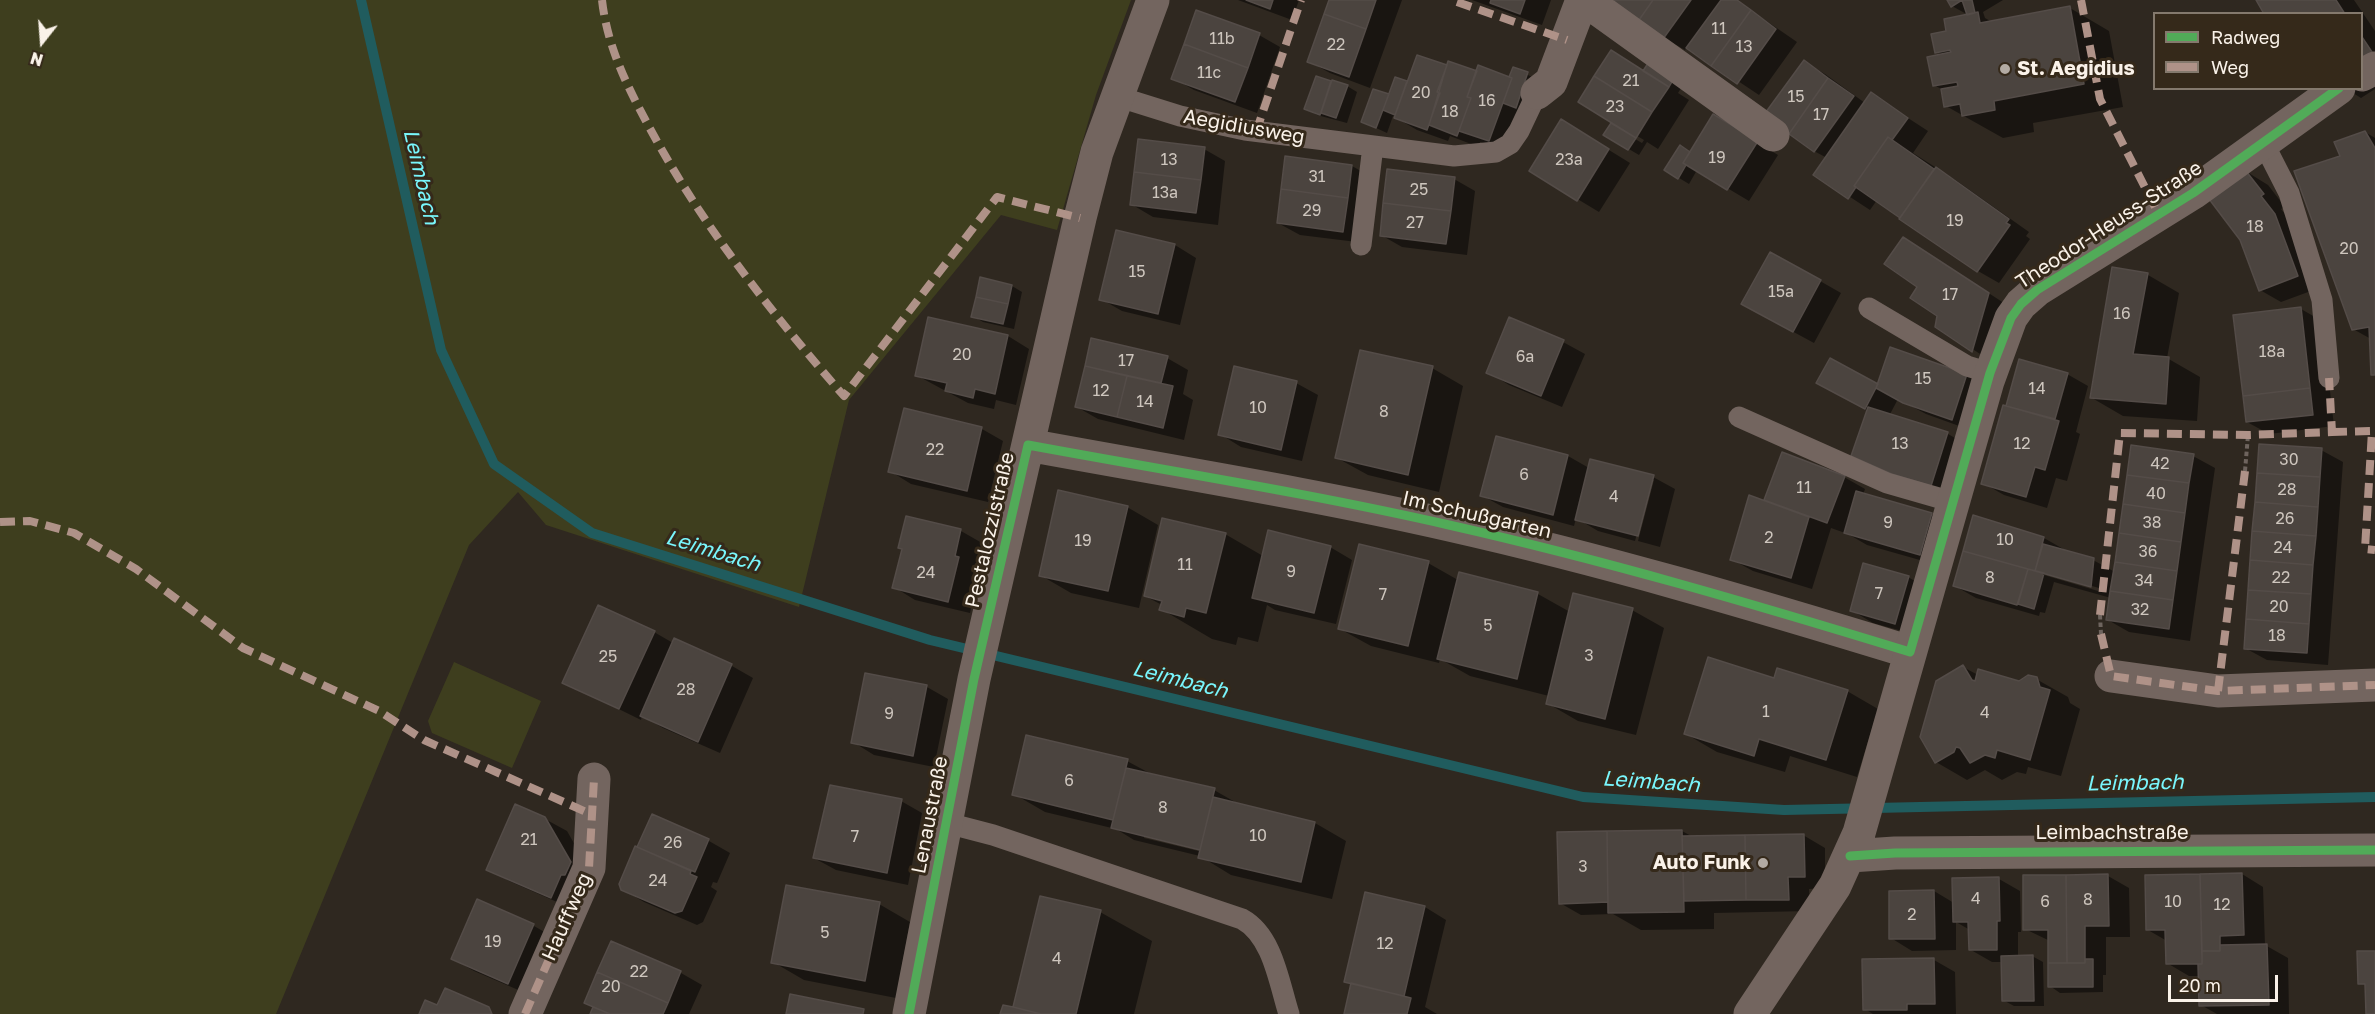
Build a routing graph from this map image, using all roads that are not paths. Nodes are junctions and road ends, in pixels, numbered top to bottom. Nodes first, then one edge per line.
1 (1153, 0) edge
2 (1583, 0) edge
3 (2336, 90) edge
4 (1537, 93) joint
5 (1116, 96) junction
6 (1773, 135) dead end
7 (2263, 142) junction
8 (1373, 146) junction
9 (1361, 245) dead end
10 (1869, 308) dead end
11 (1990, 373) junction
12 (2329, 378) dead end
13 (1739, 417) dead end
14 (1028, 445) junction
15 (1953, 502) junction
16 (987, 622) joint
17 (1910, 652) junction
18 (2111, 676) dead end
19 (2375, 685) edge
20 (594, 779) dead end
21 (947, 823) junction
22 (2375, 850) edge
23 (1850, 855) junction
24 (525, 1014) edge
25 (909, 1014) edge
26 (1289, 1014) edge
27 (1750, 1014) edge

1 - 5 street, Pestalozzistraße
2 - 4 street, Aegidiusweg
2 - 6 street, Aegidiusweg
3 - 7 street, Theodor-Heuss-Straße
4 - 8 lane, Aegidiusweg
5 - 8 lane, Aegidiusweg
5 - 14 street, Pestalozzistraße
7 - 11 street, Theodor-Heuss-Straße
7 - 12 lane
8 - 9 lane
10 - 11 lane
11 - 15 street, Theodor-Heuss-Straße
13 - 15 lane
14 - 16 street, Pestalozzistraße
14 - 17 street, Im Schußgarten
15 - 17 street, Theodor-Heuss-Straße
16 - 21 street, Lenaustraße
17 - 23 street, Theodor-Heuss-Straße
18 - 19 street
20 - 24 street, Hauffweg
21 - 25 street, Lenaustraße
21 - 26 lane, Lenaustraße
22 - 23 street, Leimbachstraße
23 - 27 street, Theodor-Heuss-Straße

